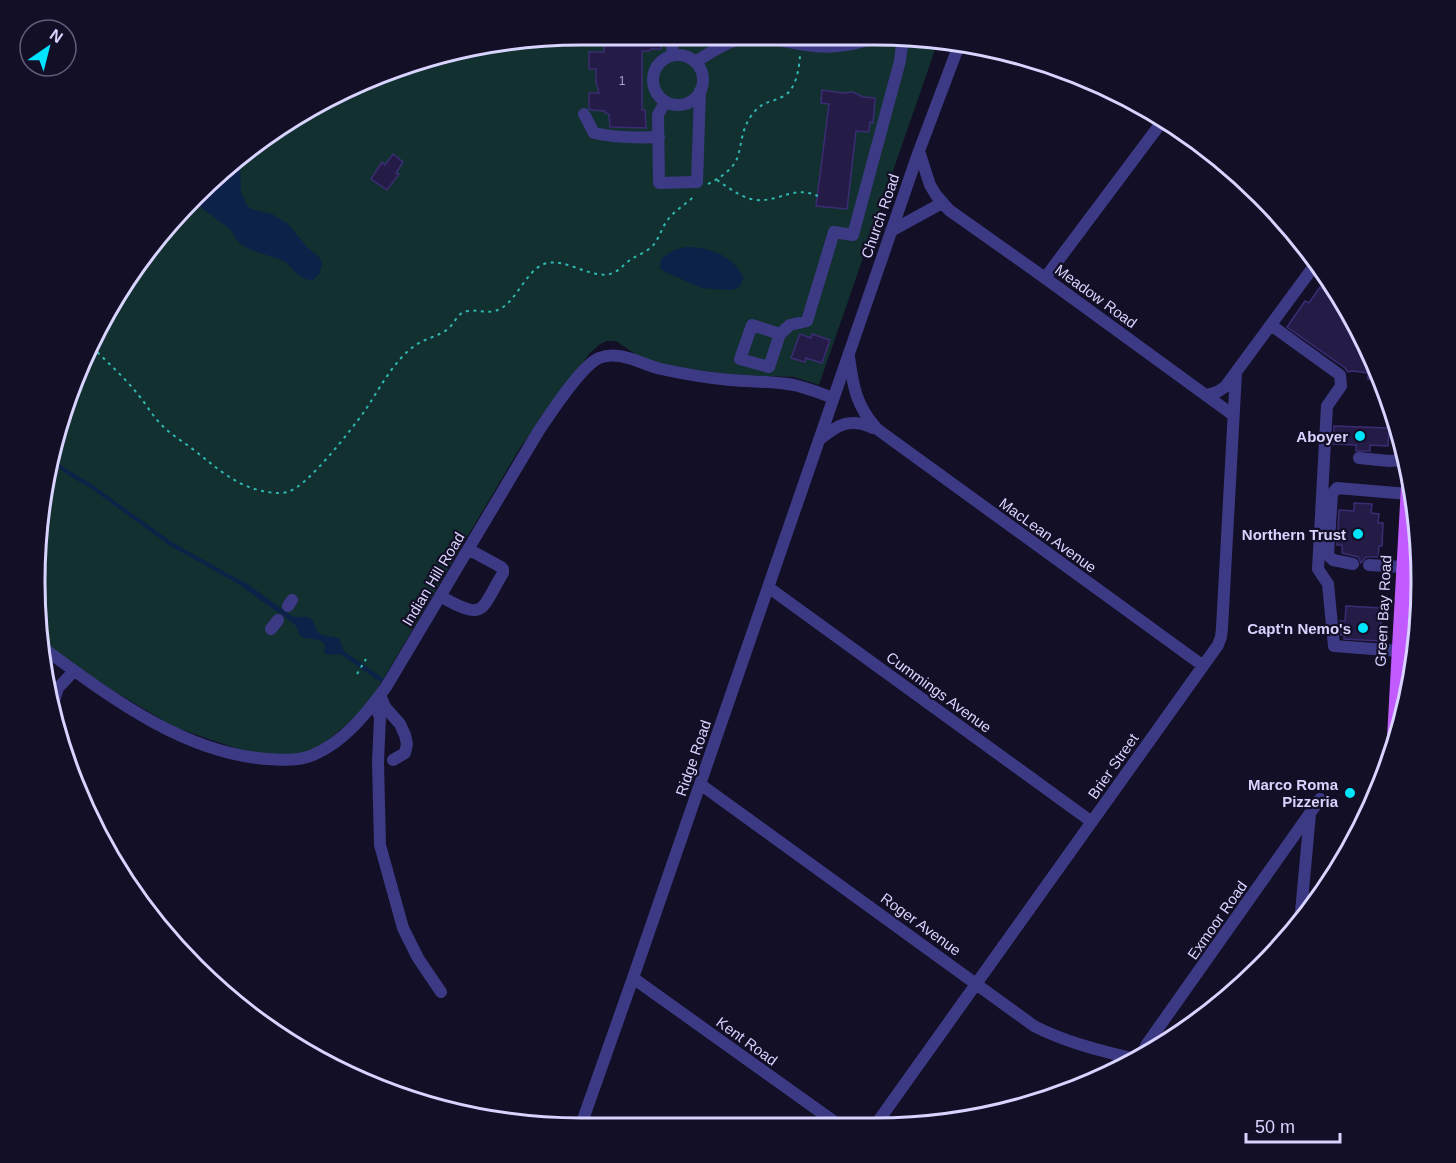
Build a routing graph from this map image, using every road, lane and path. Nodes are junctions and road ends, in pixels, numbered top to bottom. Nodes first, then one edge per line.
1 (672, 45) edge
2 (725, 45) edge
3 (799, 45) edge
4 (807, 45) edge
5 (845, 45) edge
6 (902, 46) edge
7 (956, 52) edge
8 (673, 55) junction
9 (695, 62) junction
10 (700, 91) junction
11 (665, 102) junction
12 (584, 114) dead end
13 (1159, 126) edge
14 (659, 137) junction
15 (918, 151) junction
16 (717, 180) junction
17 (818, 196) dead end
18 (942, 203) junction
19 (891, 231) junction
20 (1311, 270) edge
21 (1046, 278) junction
22 (1271, 325) junction
23 (780, 334) junction
24 (97, 352) edge
25 (848, 356) junction
26 (754, 364) junction
27 (769, 367) junction
28 (1236, 373) junction
29 (750, 381) junction
30 (780, 383) junction
31 (1207, 395) junction
32 (833, 398) junction
33 (1233, 415) junction
34 (877, 429) junction
35 (819, 440) junction
36 (1359, 459) dead end
37 (1397, 460) edge
38 (1403, 494) edge
39 (1407, 517) edge
40 (468, 549) junction
41 (1353, 564) dead end
42 (1368, 565) dead end
43 (1404, 567) junction
44 (768, 587) junction
45 (440, 596) junction
46 (1399, 651) junction
47 (50, 653) edge
48 (366, 659) dead end
49 (1202, 665) junction
50 (74, 671) junction
51 (357, 674) dead end
52 (55, 688) edge
53 (377, 700) junction
54 (1396, 707) edge
55 (393, 760) dead end
56 (700, 784) junction
57 (1320, 800) dead end
58 (1310, 814) junction
59 (1092, 822) junction
60 (1302, 906) edge
61 (633, 978) junction
62 (977, 983) junction
63 (441, 993) dead end
64 (1147, 1043) edge
65 (1125, 1056) edge
66 (584, 1118) edge
67 (829, 1118) edge
68 (881, 1118) edge

1 - 8 street
2 - 9 street
3 - 16 path
4 - 5 street
6 - 23 street
7 - 15 street, Church Road
8 - 9 street
8 - 11 street
9 - 10 street
10 - 11 street
10 - 14 street
11 - 14 street
12 - 14 street
13 - 21 street
15 - 18 street, Meadow Road
15 - 19 street, Church Road
16 - 17 path
16 - 24 path
18 - 19 street
18 - 21 street, Meadow Road
19 - 25 street, Church Road
20 - 22 street
21 - 31 street, Meadow Road
22 - 28 street
22 - 46 street
23 - 26 street
23 - 27 street
25 - 32 street, Church Road
25 - 34 street, MacLean Avenue
26 - 27 street
26 - 29 street
27 - 30 street
28 - 31 street
28 - 33 street, Brier Street
29 - 30 street, Indian Hill Road
29 - 40 street, Indian Hill Road
30 - 32 street, Indian Hill Road
31 - 33 street, Meadow Road
32 - 35 street, Ridge Road
33 - 49 street, Brier Street
34 - 35 street, MacLean Avenue
34 - 49 street, MacLean Avenue
35 - 44 street, Ridge Road
36 - 37 street
38 - 41 street
39 - 43 main road, Green Bay Road
40 - 45 street, Indian Hill Road
40 - 45 street
42 - 43 street
43 - 46 main road, Green Bay Road
44 - 56 street, Ridge Road
44 - 59 street, Cummings Avenue
45 - 53 street, Indian Hill Road
46 - 54 main road, Green Bay Road
47 - 50 street, Indian Hill Road
48 - 51 path
49 - 59 street, Brier Street
50 - 52 street
50 - 53 street, Indian Hill Road
53 - 55 street
53 - 63 street
56 - 61 street, Ridge Road
56 - 62 street, Roger Avenue
57 - 58 street, Exmoor Road
58 - 60 street
58 - 64 street, Exmoor Road
59 - 62 street, Brier Street
61 - 66 street, Ridge Road
61 - 67 street, Kent Road
62 - 65 street, Roger Avenue
62 - 68 street, Brier Street

